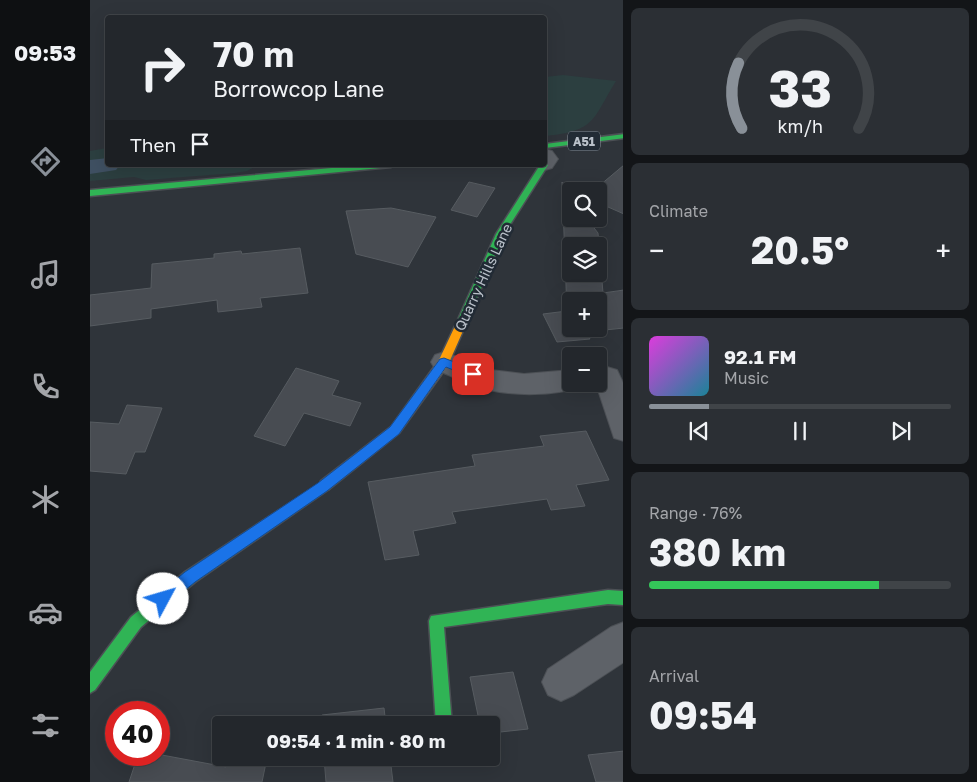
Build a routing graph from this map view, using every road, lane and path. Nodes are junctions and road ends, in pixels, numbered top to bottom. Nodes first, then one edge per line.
1 (623, 136) edge
2 (547, 146) edge
3 (370, 167) edge
4 (542, 167) edge
5 (90, 193) edge
6 (444, 362) junction
7 (610, 376) edge
8 (562, 381) edge
9 (623, 430) edge
10 (623, 598) edge
11 (623, 640) edge
12 (561, 682) dead end
13 (90, 684) edge
14 (443, 716) edge

1 - 2 street, A51
3 - 5 street
4 - 6 street, Quarry Hills Lane
6 - 8 street
6 - 13 street, Quarry Hills Lane
7 - 9 street
10 - 14 street
11 - 12 street

